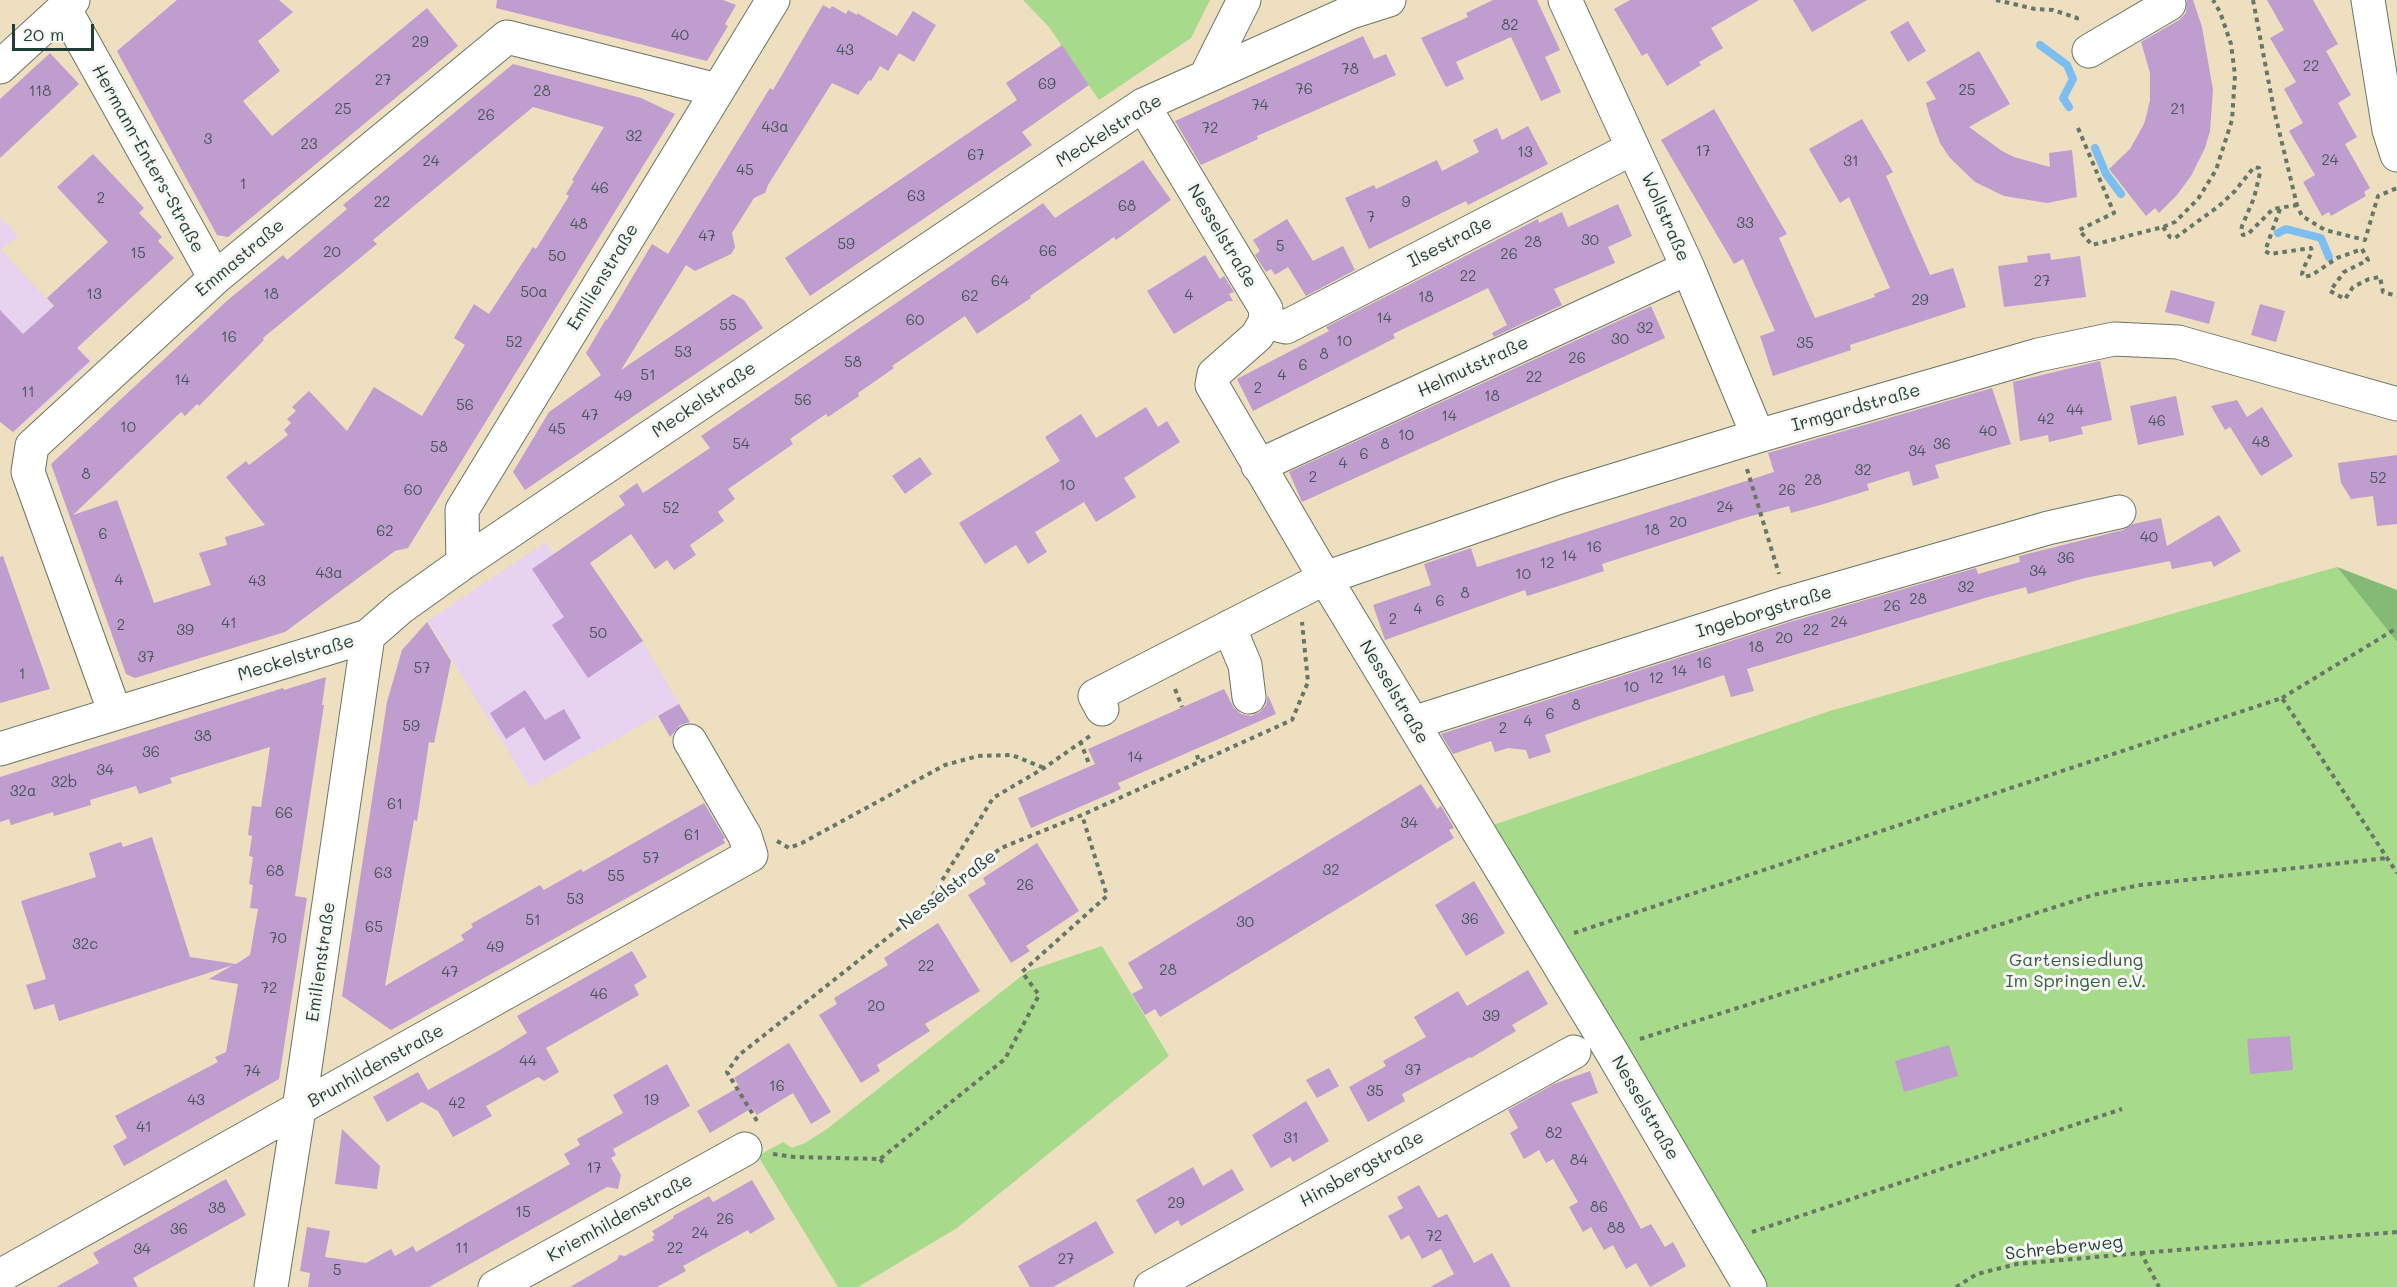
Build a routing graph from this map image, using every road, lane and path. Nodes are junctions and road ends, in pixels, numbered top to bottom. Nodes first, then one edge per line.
1 (772, 0) edge
2 (1244, 0) edge
3 (1389, 0) edge
4 (1565, 0) edge
5 (1996, 0) edge
6 (2213, 0) edge
7 (2253, 0) edge
8 (2368, 0) edge
9 (69, 4) edge
10 (2169, 4) dead end
11 (2082, 39) joint
12 (0, 67) edge
13 (1206, 76) junction
14 (717, 90) junction
15 (1143, 105) junction
16 (2078, 128) dead end
17 (1634, 148) junction
18 (2397, 155) edge
19 (2397, 188) edge
20 (2296, 206) junction
21 (2280, 209) junction
22 (2163, 227) junction
23 (1688, 268) junction
24 (215, 278) junction
25 (2397, 296) edge
26 (1265, 322) junction
27 (2397, 404) edge
28 (1758, 436) junction
29 (1258, 466) junction
30 (1753, 490) dead end
31 (2119, 512) dead end
32 (1769, 541) dead end
33 (463, 563) junction
34 (1312, 585) junction
35 (1229, 627) junction
36 (2397, 628) edge
37 (368, 636) junction
38 (1249, 696) dead end
39 (2282, 698) junction
40 (1102, 709) joint
41 (115, 712) junction
42 (1413, 723) junction
43 (690, 741) dead end
44 (1080, 741) junction
45 (0, 749) edge
46 (1197, 755) dead end
47 (1200, 762) junction
48 (1090, 766) dead end
49 (1044, 768) junction
50 (1082, 815) junction
51 (751, 855) junction
52 (2388, 858) junction
53 (2397, 873) edge
54 (926, 906) junction
55 (1545, 942) junction
56 (1610, 1049) junction
57 (1574, 1052) dead end
58 (299, 1109) junction
59 (2122, 1109) dead end
60 (745, 1149) junction
61 (880, 1159) junction
62 (885, 1164) dead end
63 (2397, 1232) edge
64 (1723, 1241) junction
65 (2141, 1253) junction
66 (0, 1276) edge
67 (271, 1287) edge
68 (495, 1287) edge
69 (1150, 1287) edge
70 (1750, 1287) edge
71 (1956, 1287) edge
72 (2159, 1287) edge

1 - 14 street, Emilienstraße
2 - 13 street
3 - 13 street, Meckelstraße
4 - 17 street, Wollstraße
5 - 11 path
6 - 22 path
7 - 20 path
8 - 18 street
9 - 12 street
9 - 24 street, Hermann-Enters-Straße
10 - 11 street
13 - 15 street, Meckelstraße
14 - 24 street, Emmastraße
14 - 33 street, Emilienstraße
15 - 26 street, Nesselstraße
15 - 33 street, Meckelstraße
16 - 22 path
17 - 23 street, Wollstraße
17 - 26 street, Ilsestraße
19 - 20 path
20 - 21 path
21 - 22 path
21 - 25 path
23 - 28 street, Wollstraße
23 - 29 street, Helmutstraße
24 - 41 street, Emmastraße
26 - 29 street, Nesselstraße
27 - 28 street, Irmgardstraße
28 - 34 street, Irmgardstraße
29 - 34 street, Nesselstraße
30 - 32 path
31 - 42 street, Ingeborgstraße
33 - 37 street, Meckelstraße
34 - 35 street, Irmgardstraße
34 - 42 street, Nesselstraße
34 - 47 path, Nesselstraße
35 - 38 street
35 - 40 street, Irmgardstraße
36 - 39 path
37 - 41 street, Meckelstraße
37 - 58 street, Emilienstraße
39 - 52 path
39 - 55 path
40 - 44 path
41 - 45 street, Meckelstraße
42 - 55 street, Nesselstraße
43 - 51 street
44 - 48 path
44 - 49 path
46 - 47 path
47 - 50 path, Nesselstraße
49 - 51 path
49 - 54 path
50 - 54 path, Nesselstraße
50 - 61 path
51 - 58 street, Brunhildenstraße
52 - 53 path
52 - 56 path
54 - 60 path, Nesselstraße
55 - 56 street, Nesselstraße
56 - 64 street, Nesselstraße
57 - 69 street, Hinsbergstraße
58 - 66 street, Brunhildenstraße
58 - 67 street, Emilienstraße
59 - 64 path
60 - 61 path
60 - 68 street, Kriemhildenstraße
61 - 62 path
63 - 65 path
64 - 70 street, Nesselstraße
65 - 71 path, Schreberweg
65 - 72 path, Schreberweg

